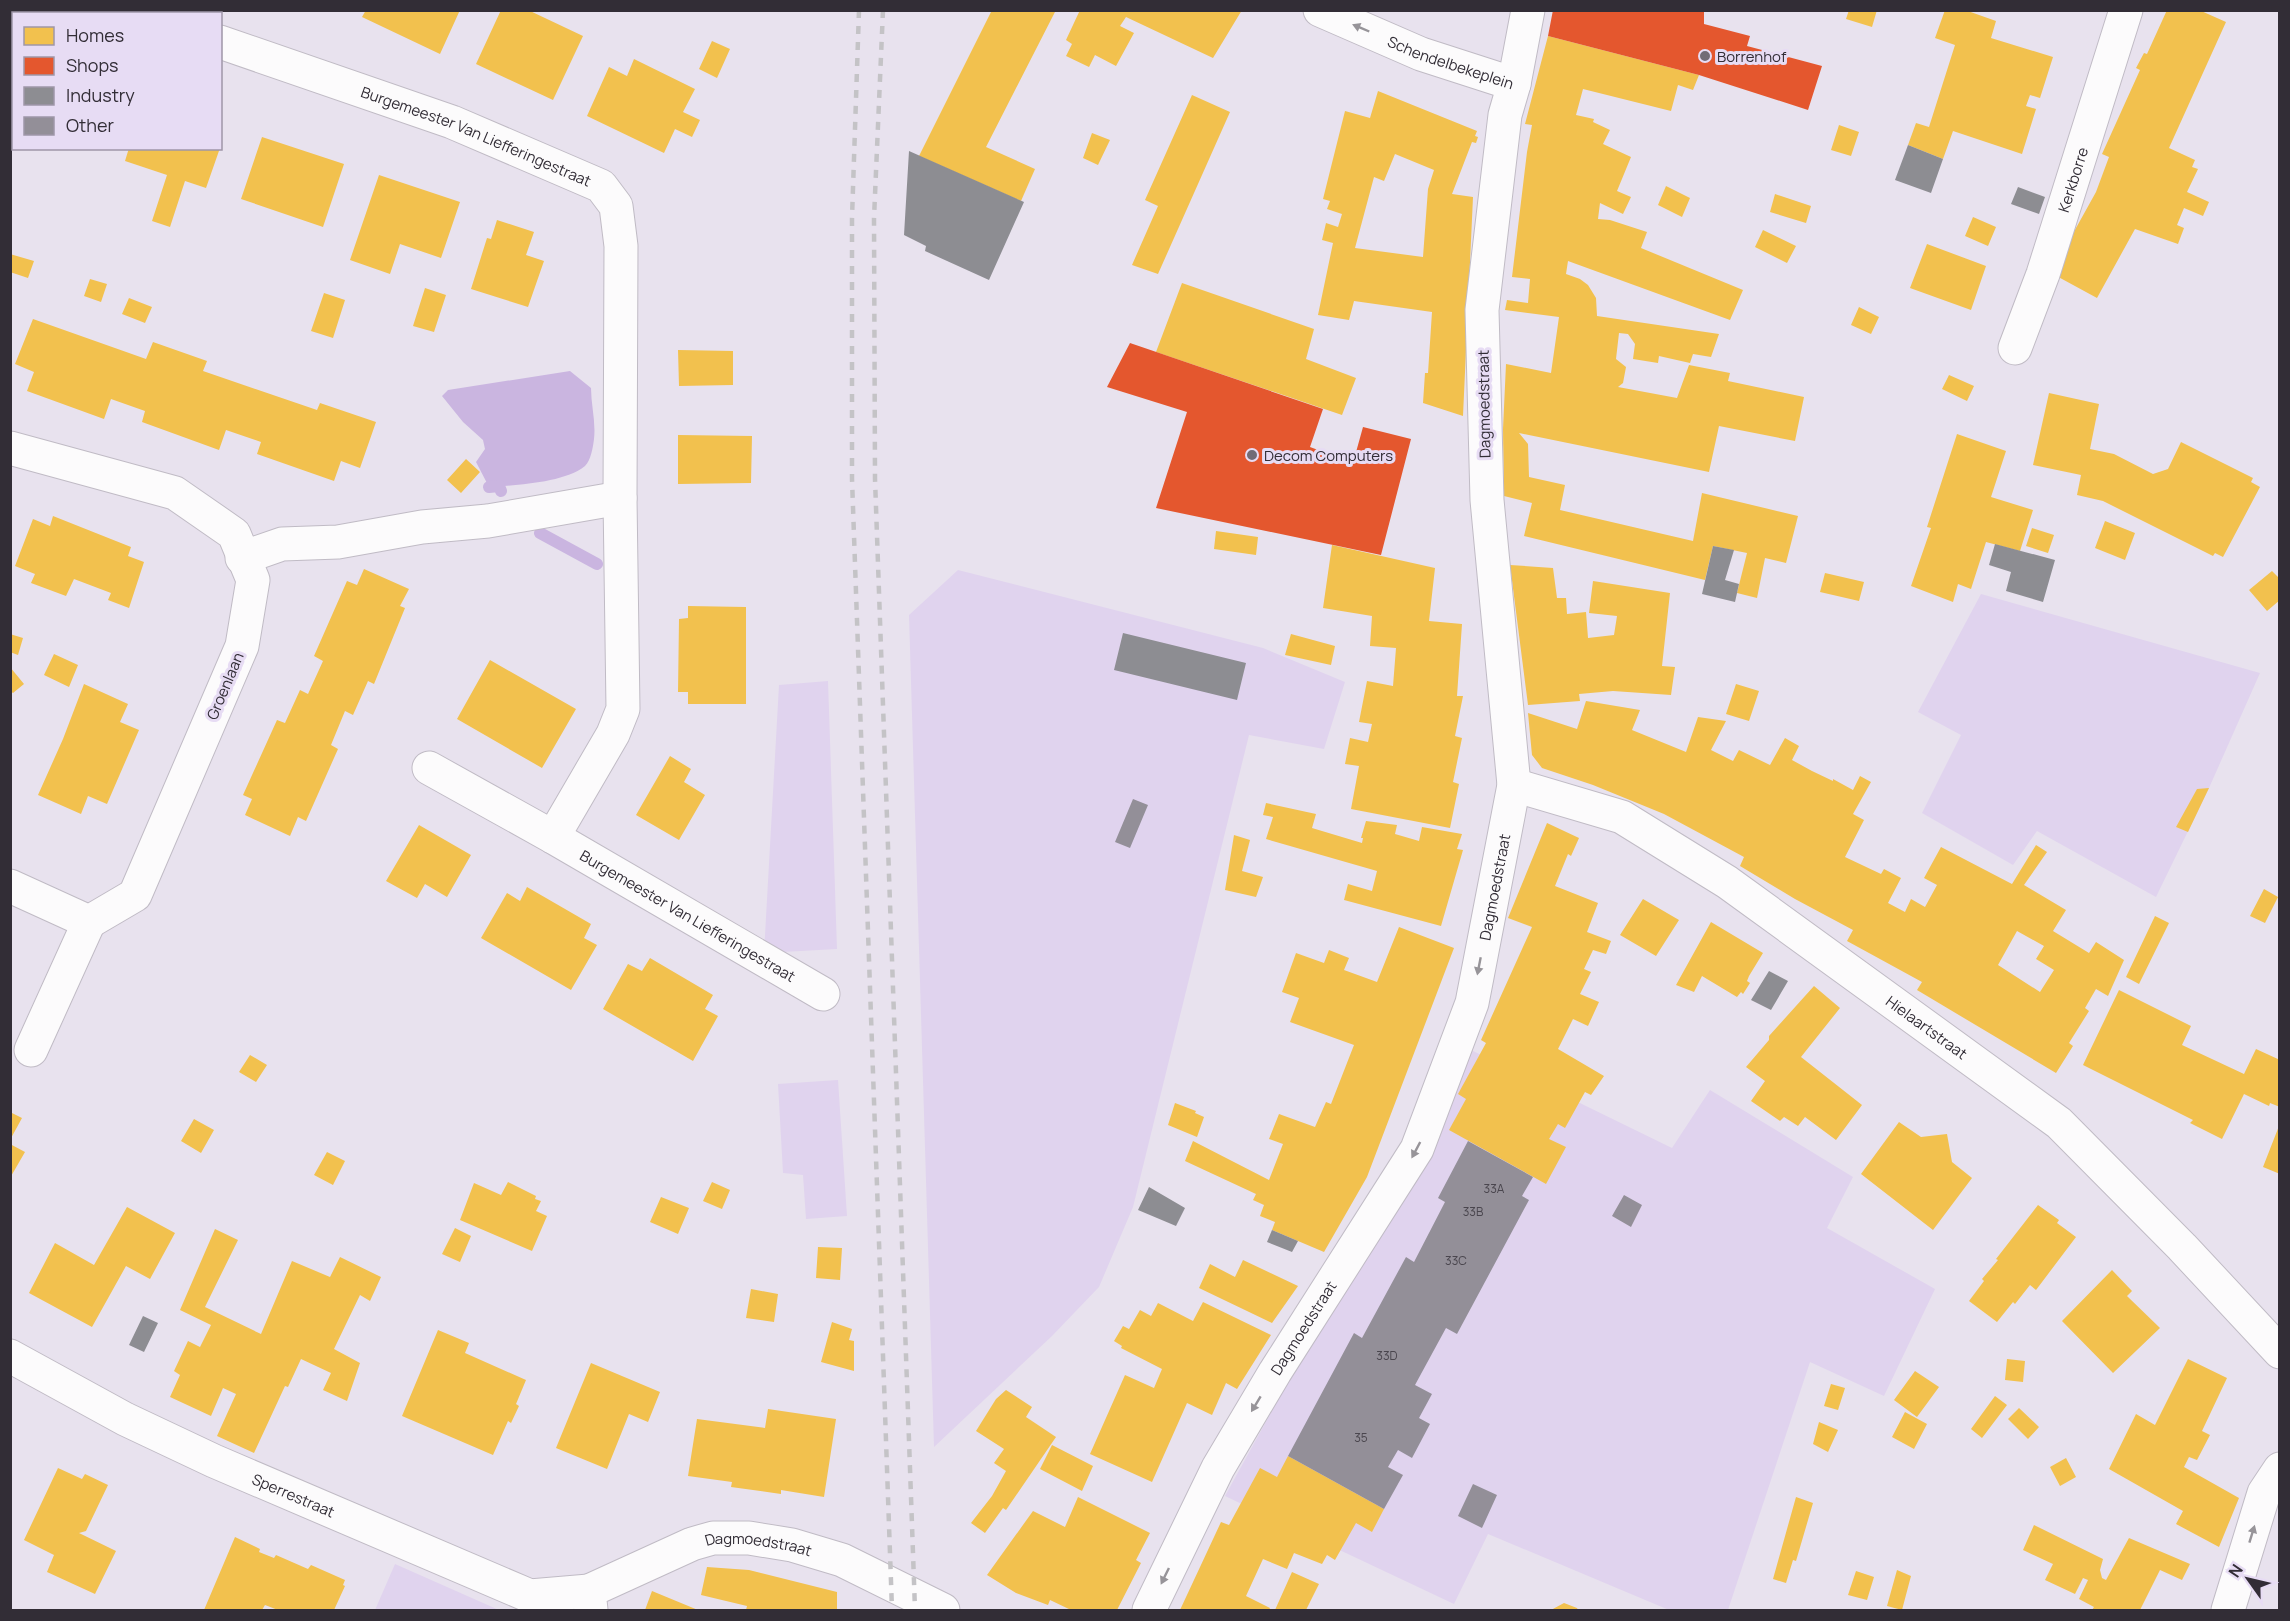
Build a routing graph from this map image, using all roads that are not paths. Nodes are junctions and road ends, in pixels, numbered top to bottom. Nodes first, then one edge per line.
1 (91, 10) edge
2 (1320, 10) edge
3 (1528, 10) edge
4 (2126, 10) edge
5 (130, 11) edge
6 (222, 43) edge
7 (1514, 84) junction
8 (2015, 348) dead end
9 (10, 448) edge
10 (620, 498) junction
11 (242, 558) junction
12 (429, 768) dead end
13 (1514, 785) junction
14 (553, 837) junction
15 (10, 886) edge
16 (89, 922) junction
17 (823, 994) dead end
18 (31, 1050) dead end
19 (2280, 1352) edge
20 (10, 1356) edge
21 (2280, 1469) edge
22 (590, 1601) edge
23 (943, 1611) edge
24 (1149, 1611) edge
25 (2228, 1611) edge

1 - 5 street
7 -> 2 street, Schendelbekeplein
3 - 7 street, Schendelbekeplein
4 - 8 street, Kerkborre
6 - 10 street, Burgemeester Van Liefferingestraat
7 - 13 street, Dagmoedstraat
9 - 11 street, Groenlaan
10 - 11 street
10 - 14 street, Burgemeester Van Liefferingestraat
11 - 16 street, Groenlaan
12 - 14 street, Burgemeester Van Liefferingestraat
13 - 19 street, Hielaartstraat
13 -> 24 street, Dagmoedstraat
14 - 17 street, Burgemeester Van Liefferingestraat
15 - 16 street
16 - 18 street
20 - 22 street, Sperrestraat
25 -> 21 street
22 - 23 street, Dagmoedstraat

